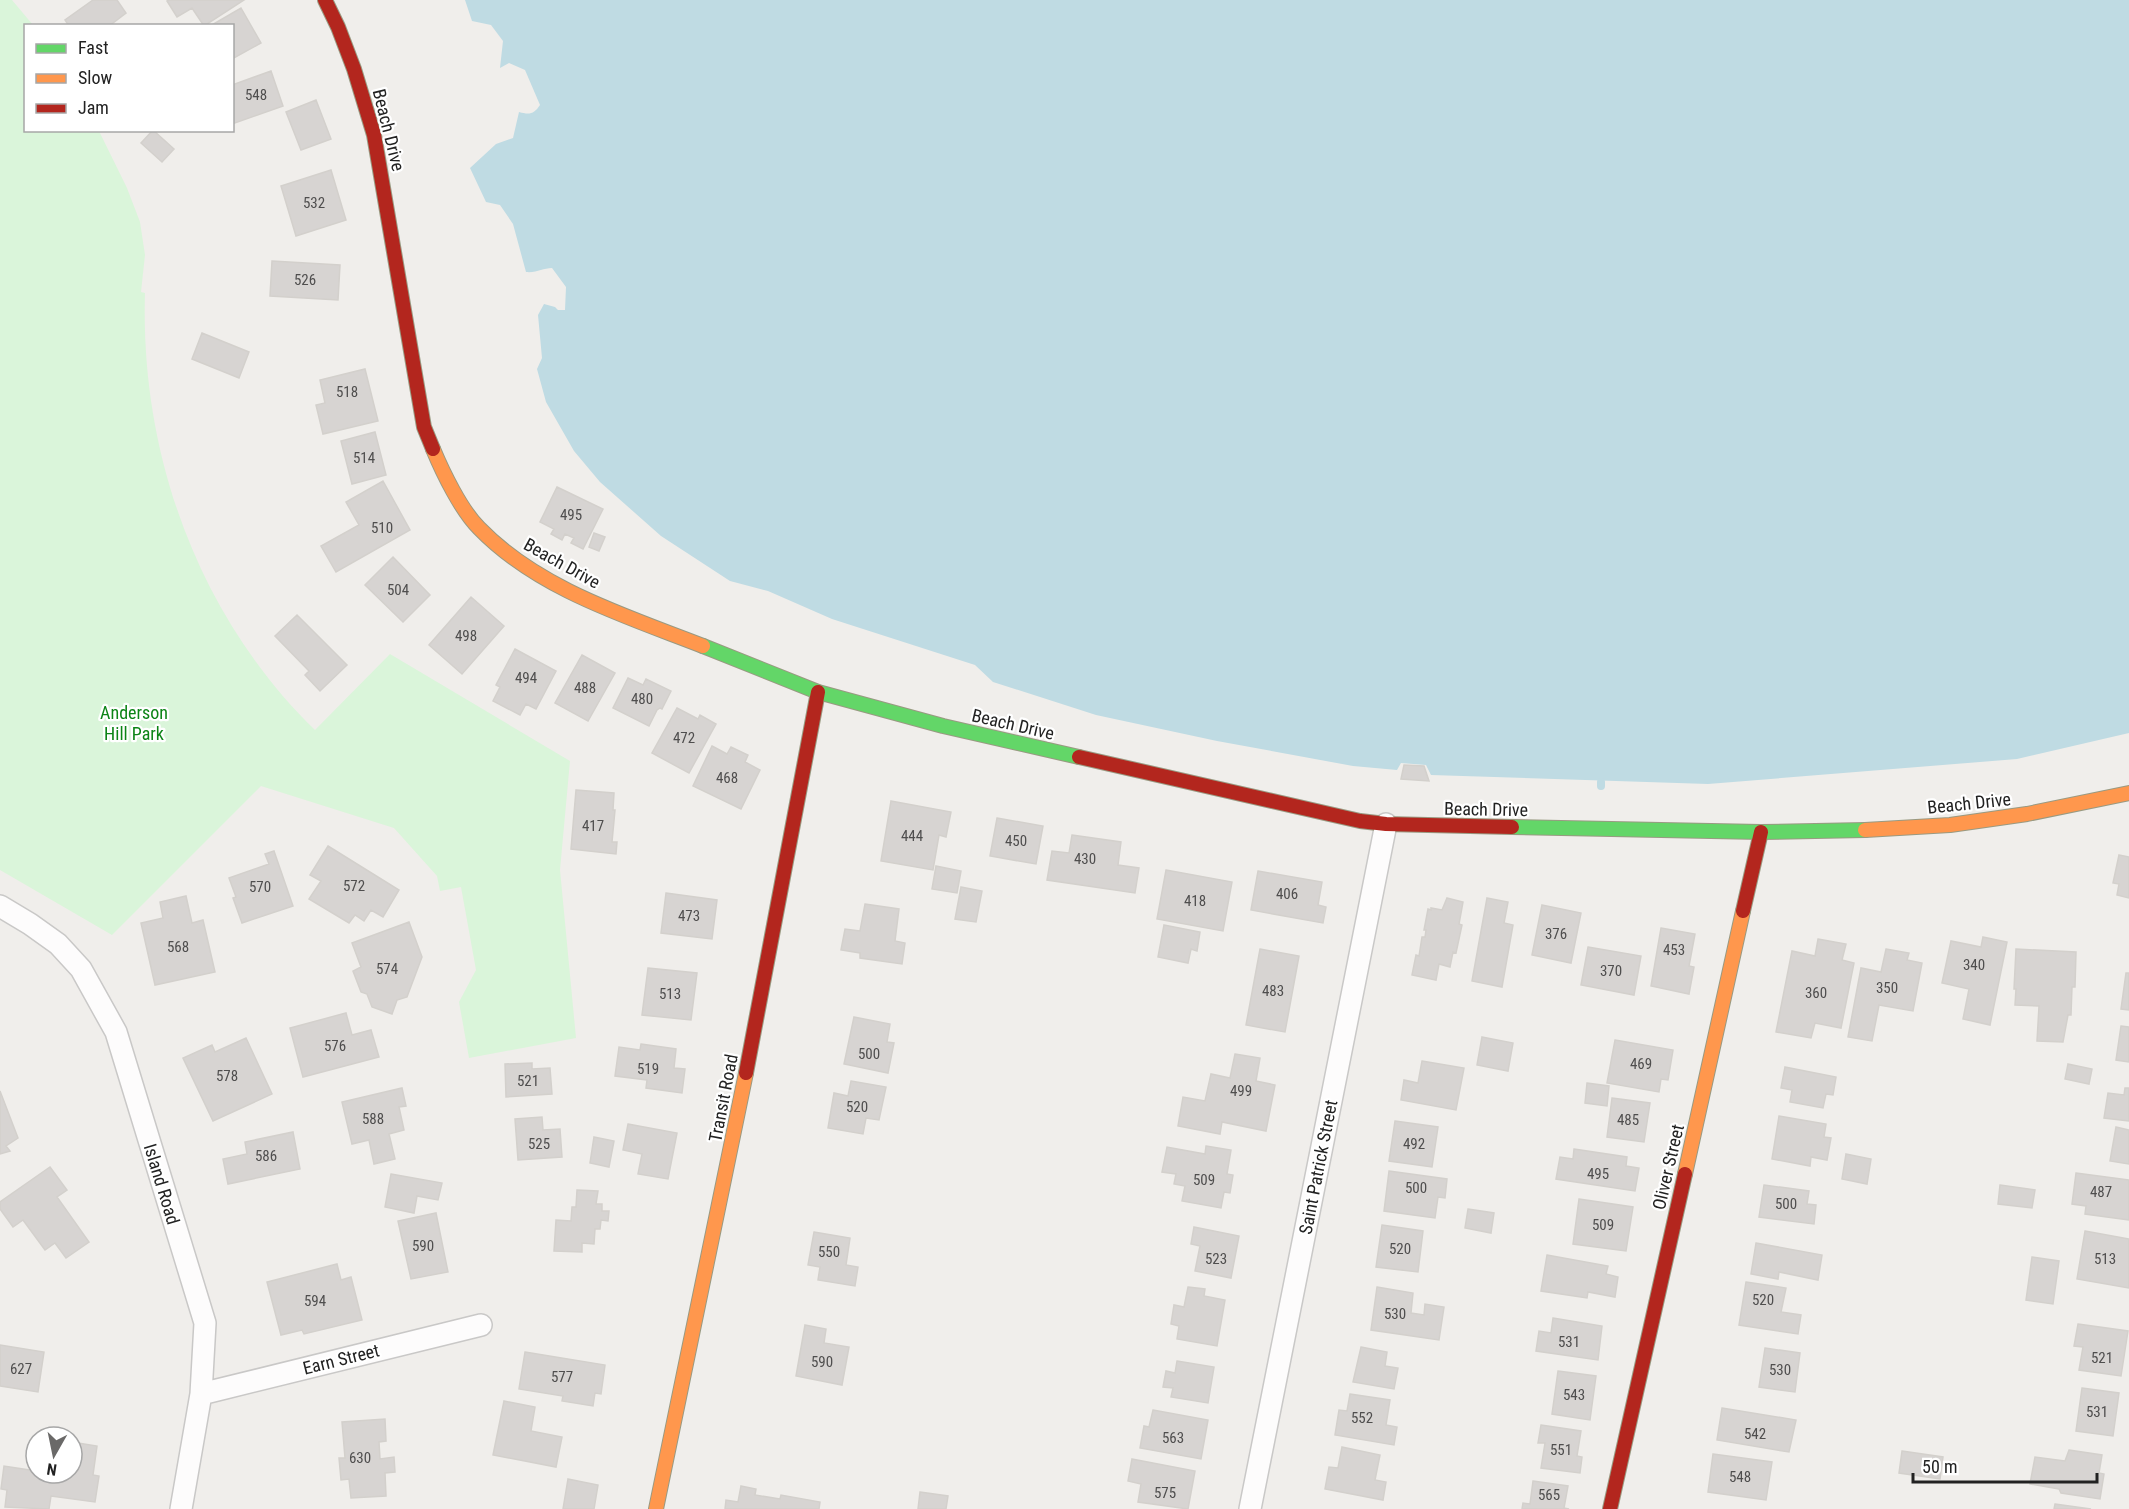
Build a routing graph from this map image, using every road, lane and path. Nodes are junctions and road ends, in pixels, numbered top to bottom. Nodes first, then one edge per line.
1 (325, 0) edge
2 (818, 692) junction
3 (2129, 793) edge
4 (1386, 824) junction
5 (1761, 832) junction
6 (0, 906) edge
7 (481, 1325) dead end
8 (201, 1394) junction
9 (182, 1509) edge
10 (656, 1509) edge
11 (1250, 1509) edge
12 (1610, 1509) edge

1 - 2 main road, Beach Drive
2 - 4 main road, Beach Drive
2 - 10 main road, Transit Road
3 - 5 main road, Beach Drive
4 - 5 main road, Beach Drive
4 - 11 street, Saint Patrick Street
5 - 12 main road, Oliver Street
6 - 8 street, Island Road
7 - 8 street, Earn Street
8 - 9 street, Island Road

